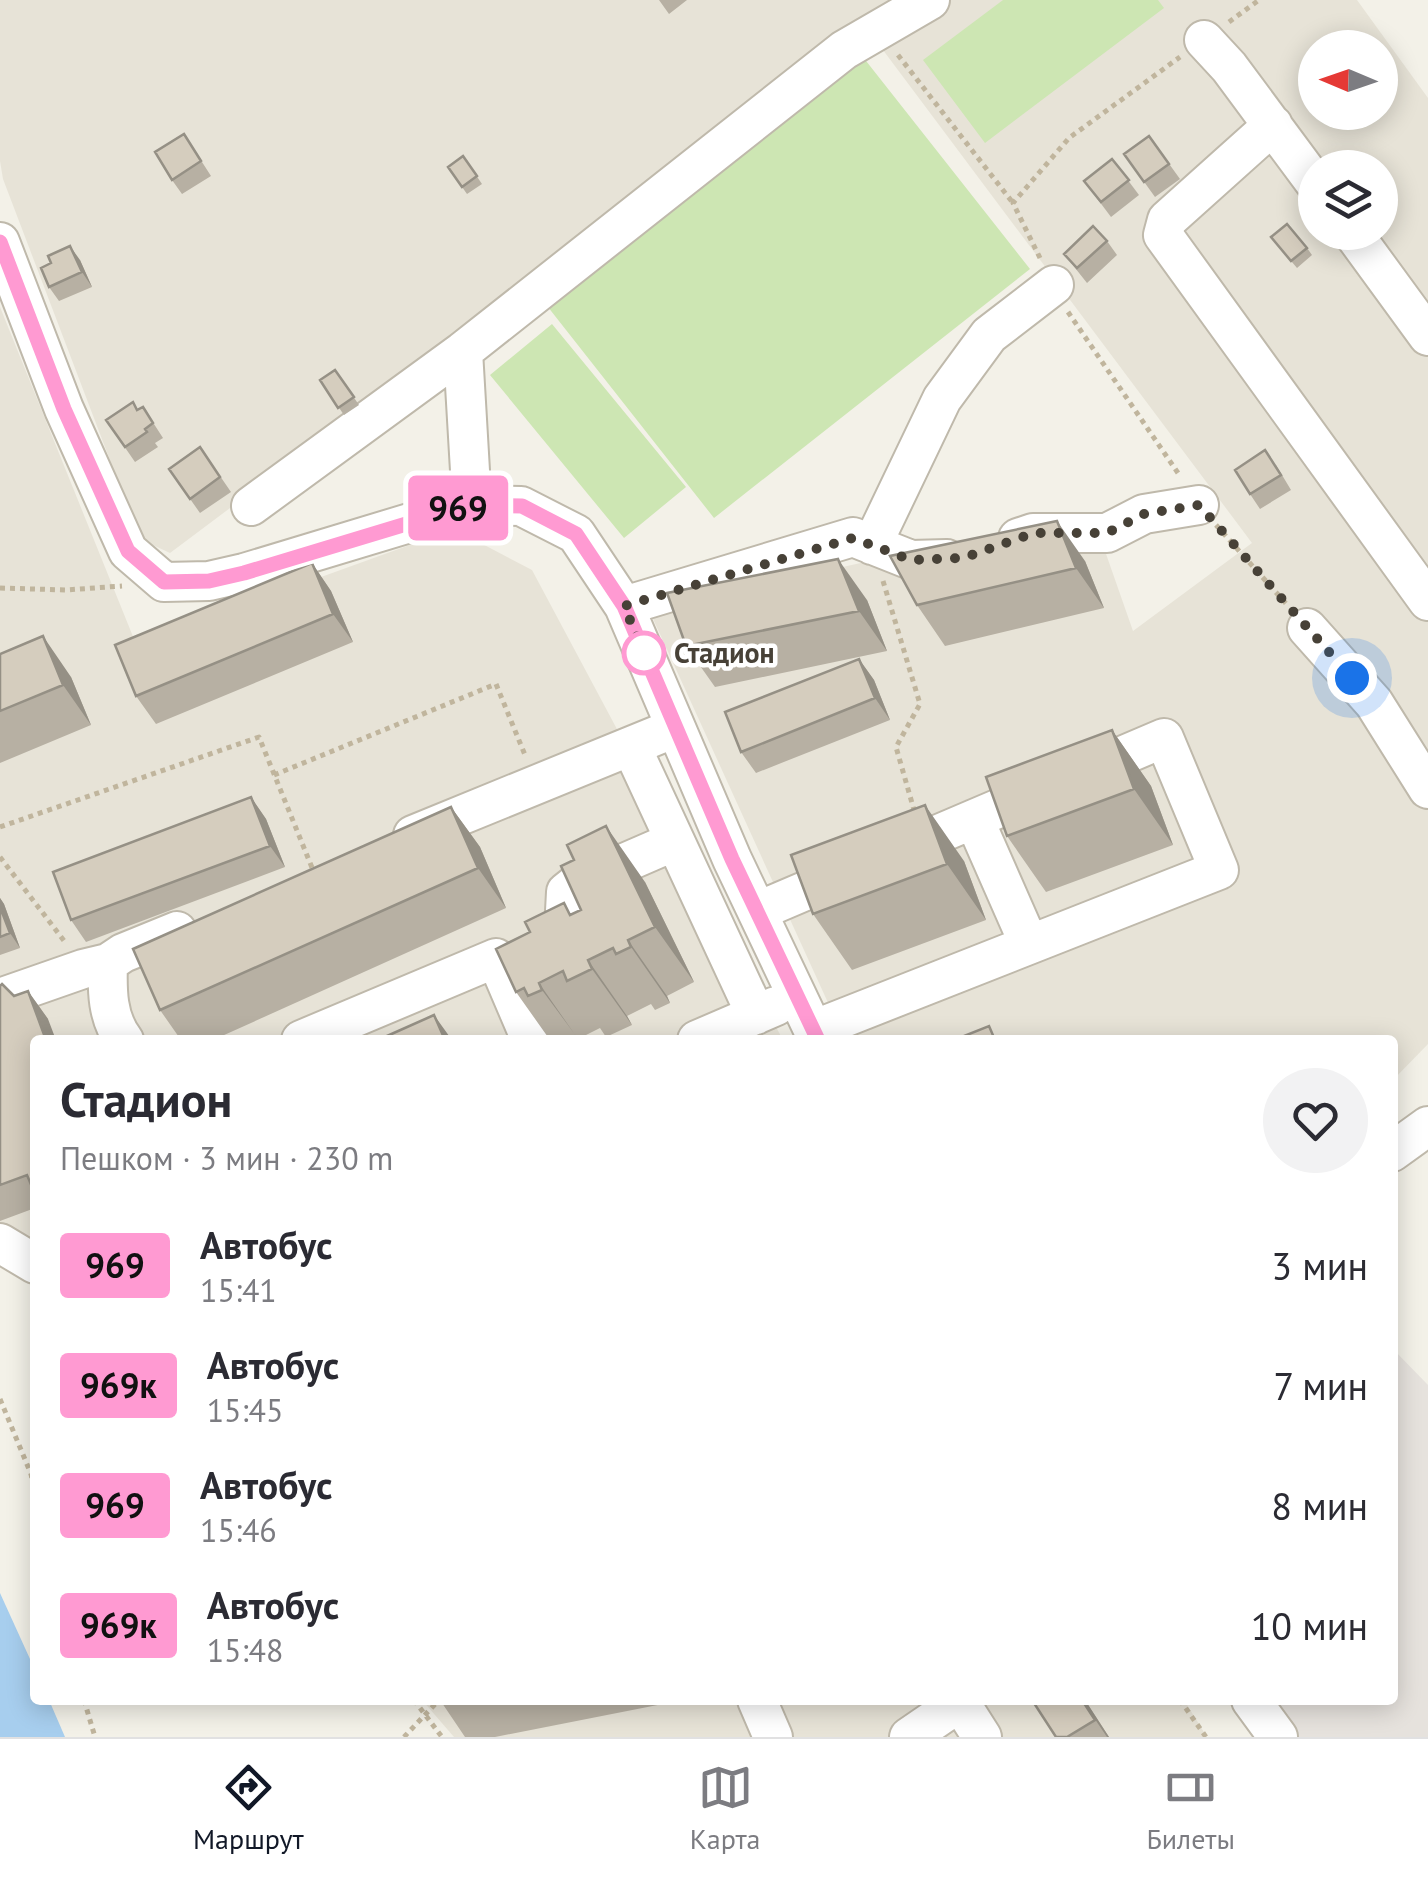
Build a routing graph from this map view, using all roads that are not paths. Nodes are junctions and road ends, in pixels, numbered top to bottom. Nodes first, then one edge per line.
1 (930, 0) edge
2 (1204, 40) road end
3 (1272, 125) junction
4 (1298, 160) edge
5 (0, 242) edge
6 (1365, 250) edge
7 (1054, 285) road end
8 (1428, 336) edge
9 (463, 351) junction
10 (472, 505) junction
11 (1199, 505) road end
12 (251, 506) dead end
13 (872, 545) junction
14 (1428, 601) edge
15 (624, 606) junction
16 (1307, 628) road end
17 (675, 728) junction
18 (632, 746) junction
19 (1428, 789) edge
20 (974, 819) junction
21 (676, 841) junction
22 (389, 845) edge
23 (758, 911) junction
24 (210, 918) edge
25 (1029, 944) junction
26 (96, 966) junction
27 (504, 977) junction
28 (0, 998) edge
29 (756, 1014) junction
30 (809, 1022) edge
31 (120, 1035) edge
32 (313, 1035) edge
33 (528, 1035) edge
34 (708, 1035) edge
35 (1428, 1126) edge
36 (1398, 1148) edge
37 (0, 1243) edge
38 (30, 1261) edge
39 (759, 1705) edge
40 (957, 1705) edge
41 (964, 1705) edge
42 (1255, 1705) edge
43 (774, 1737) edge
44 (908, 1737) edge
45 (982, 1737) edge
46 (1278, 1737) edge

1 - 9 street
2 - 3 street
3 - 4 street
3 - 14 street
5 - 10 street
6 - 8 street
7 - 13 street
9 - 10 street
9 - 12 street
10 - 15 street
11 - 13 street
13 - 15 street
15 - 17 street
16 - 19 street
17 - 18 street
17 - 23 street
18 - 21 street
18 - 22 street
20 - 23 street
20 - 25 street
20 - 25 street
21 - 27 street
21 - 29 street
23 - 30 street
24 - 26 street
25 - 30 street
26 - 28 street
26 - 31 street
27 - 32 street
27 - 33 street
29 - 30 street
29 - 34 street
35 - 36 street
37 - 38 street
39 - 43 street
40 - 44 street
41 - 45 street
42 - 46 street

